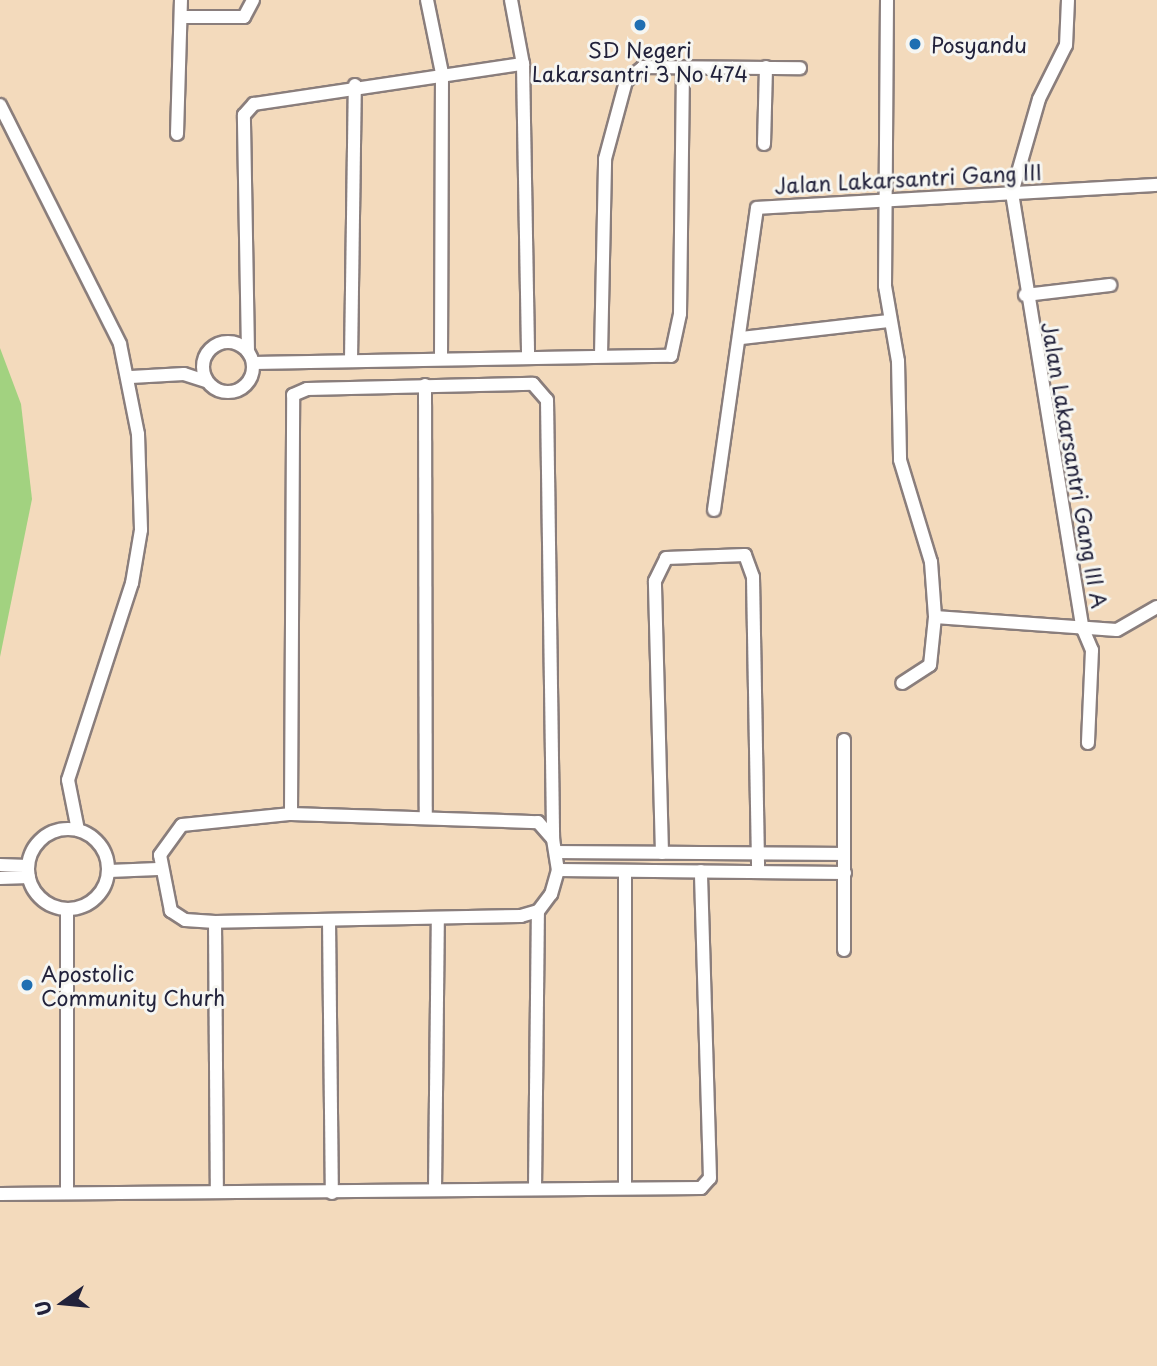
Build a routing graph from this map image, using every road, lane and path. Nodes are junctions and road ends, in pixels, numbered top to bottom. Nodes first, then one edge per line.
1 (181, 0) edge
2 (253, 0) edge
3 (427, 0) edge
4 (511, 0) edge
5 (887, 0) edge
6 (1068, 0) edge
7 (181, 18) junction
8 (523, 64) junction
9 (766, 67) junction
10 (800, 68) dead end
11 (682, 69) junction
12 (442, 73) junction
13 (355, 85) junction
14 (0, 105) edge
15 (177, 134) dead end
16 (764, 144) dead end
17 (1157, 185) edge
18 (1012, 193) junction
19 (886, 199) junction
20 (1111, 285) dead end
21 (1025, 295) junction
22 (889, 321) junction
23 (741, 338) junction
24 (528, 355) junction
25 (601, 355) junction
26 (250, 358) junction
27 (442, 358) junction
28 (351, 360) junction
29 (202, 365) junction
30 (184, 374) junction
31 (131, 377) junction
32 (206, 381) junction
33 (425, 385) junction
34 (714, 510) dead end
35 (1157, 607) edge
36 (935, 617) junction
37 (1083, 629) junction
38 (902, 683) dead end
39 (844, 740) dead end
40 (1088, 743) dead end
41 (291, 814) junction
42 (426, 818) junction
43 (78, 830) junction
44 (555, 846) junction
45 (662, 853) junction
46 (757, 854) junction
47 (844, 854) junction
48 (0, 865) edge
49 (158, 869) junction
50 (558, 870) junction
51 (109, 871) junction
52 (625, 871) junction
53 (702, 871) junction
54 (28, 872) junction
55 (758, 872) junction
56 (845, 873) junction
57 (0, 878) edge
58 (67, 910) junction
59 (538, 911) junction
60 (438, 918) junction
61 (328, 920) junction
62 (215, 922) junction
63 (844, 950) dead end
64 (625, 1188) junction
65 (535, 1189) junction
66 (435, 1190) junction
67 (67, 1191) junction
68 (217, 1191) junction
69 (332, 1193) junction
70 (0, 1194) edge

1 - 7 street
2 - 7 street
3 - 12 street
4 - 8 street
5 - 19 street
6 - 18 street
7 - 15 street
8 - 12 street
8 - 24 street
9 - 10 street
9 - 11 street
9 - 16 street
11 - 25 street
11 - 25 street
12 - 13 street
12 - 27 street
13 - 26 street
13 - 28 street
14 - 31 street
17 - 18 street, Jalan Lakarsantri Gang III
18 - 19 street, Jalan Lakarsantri Gang III
18 - 21 street, Jalan Lakarsantri Gang III A
19 - 22 street
19 - 23 street, Jalan Lakarsantri Gang III
20 - 21 street
21 - 37 street, Jalan Lakarsantri Gang III A
22 - 23 street
22 - 36 street
23 - 34 street, Jalan Lakarsantri Gang III
24 - 25 street
24 - 27 street
26 - 28 street
26 - 29 street
26 - 32 street
27 - 28 street
29 - 30 street
29 - 32 street
30 - 31 street
30 - 32 street
31 - 43 street
33 - 41 street
33 - 42 street
33 - 44 street
35 - 37 street
36 - 37 street
36 - 38 street
37 - 40 street, Jalan Lakarsantri Gang III A
39 - 47 street
41 - 42 street
41 - 49 street
42 - 44 street
43 - 51 street
43 - 54 street
44 - 45 street
44 - 50 street
45 - 46 street
45 - 46 street
46 - 47 street
46 - 55 street
47 - 56 street
48 - 54 street
49 - 51 street
49 - 62 street
50 - 52 street
50 - 59 street
51 - 58 street
52 - 53 street
52 - 64 street
53 - 55 street
53 - 64 street
54 - 57 street
54 - 58 street
55 - 56 street
56 - 63 street
58 - 67 street
59 - 60 street
59 - 65 street
60 - 61 street
60 - 66 street
61 - 62 street
61 - 69 street
62 - 68 street
64 - 65 street
65 - 66 street
66 - 69 street
67 - 68 street
67 - 70 street
68 - 69 street

